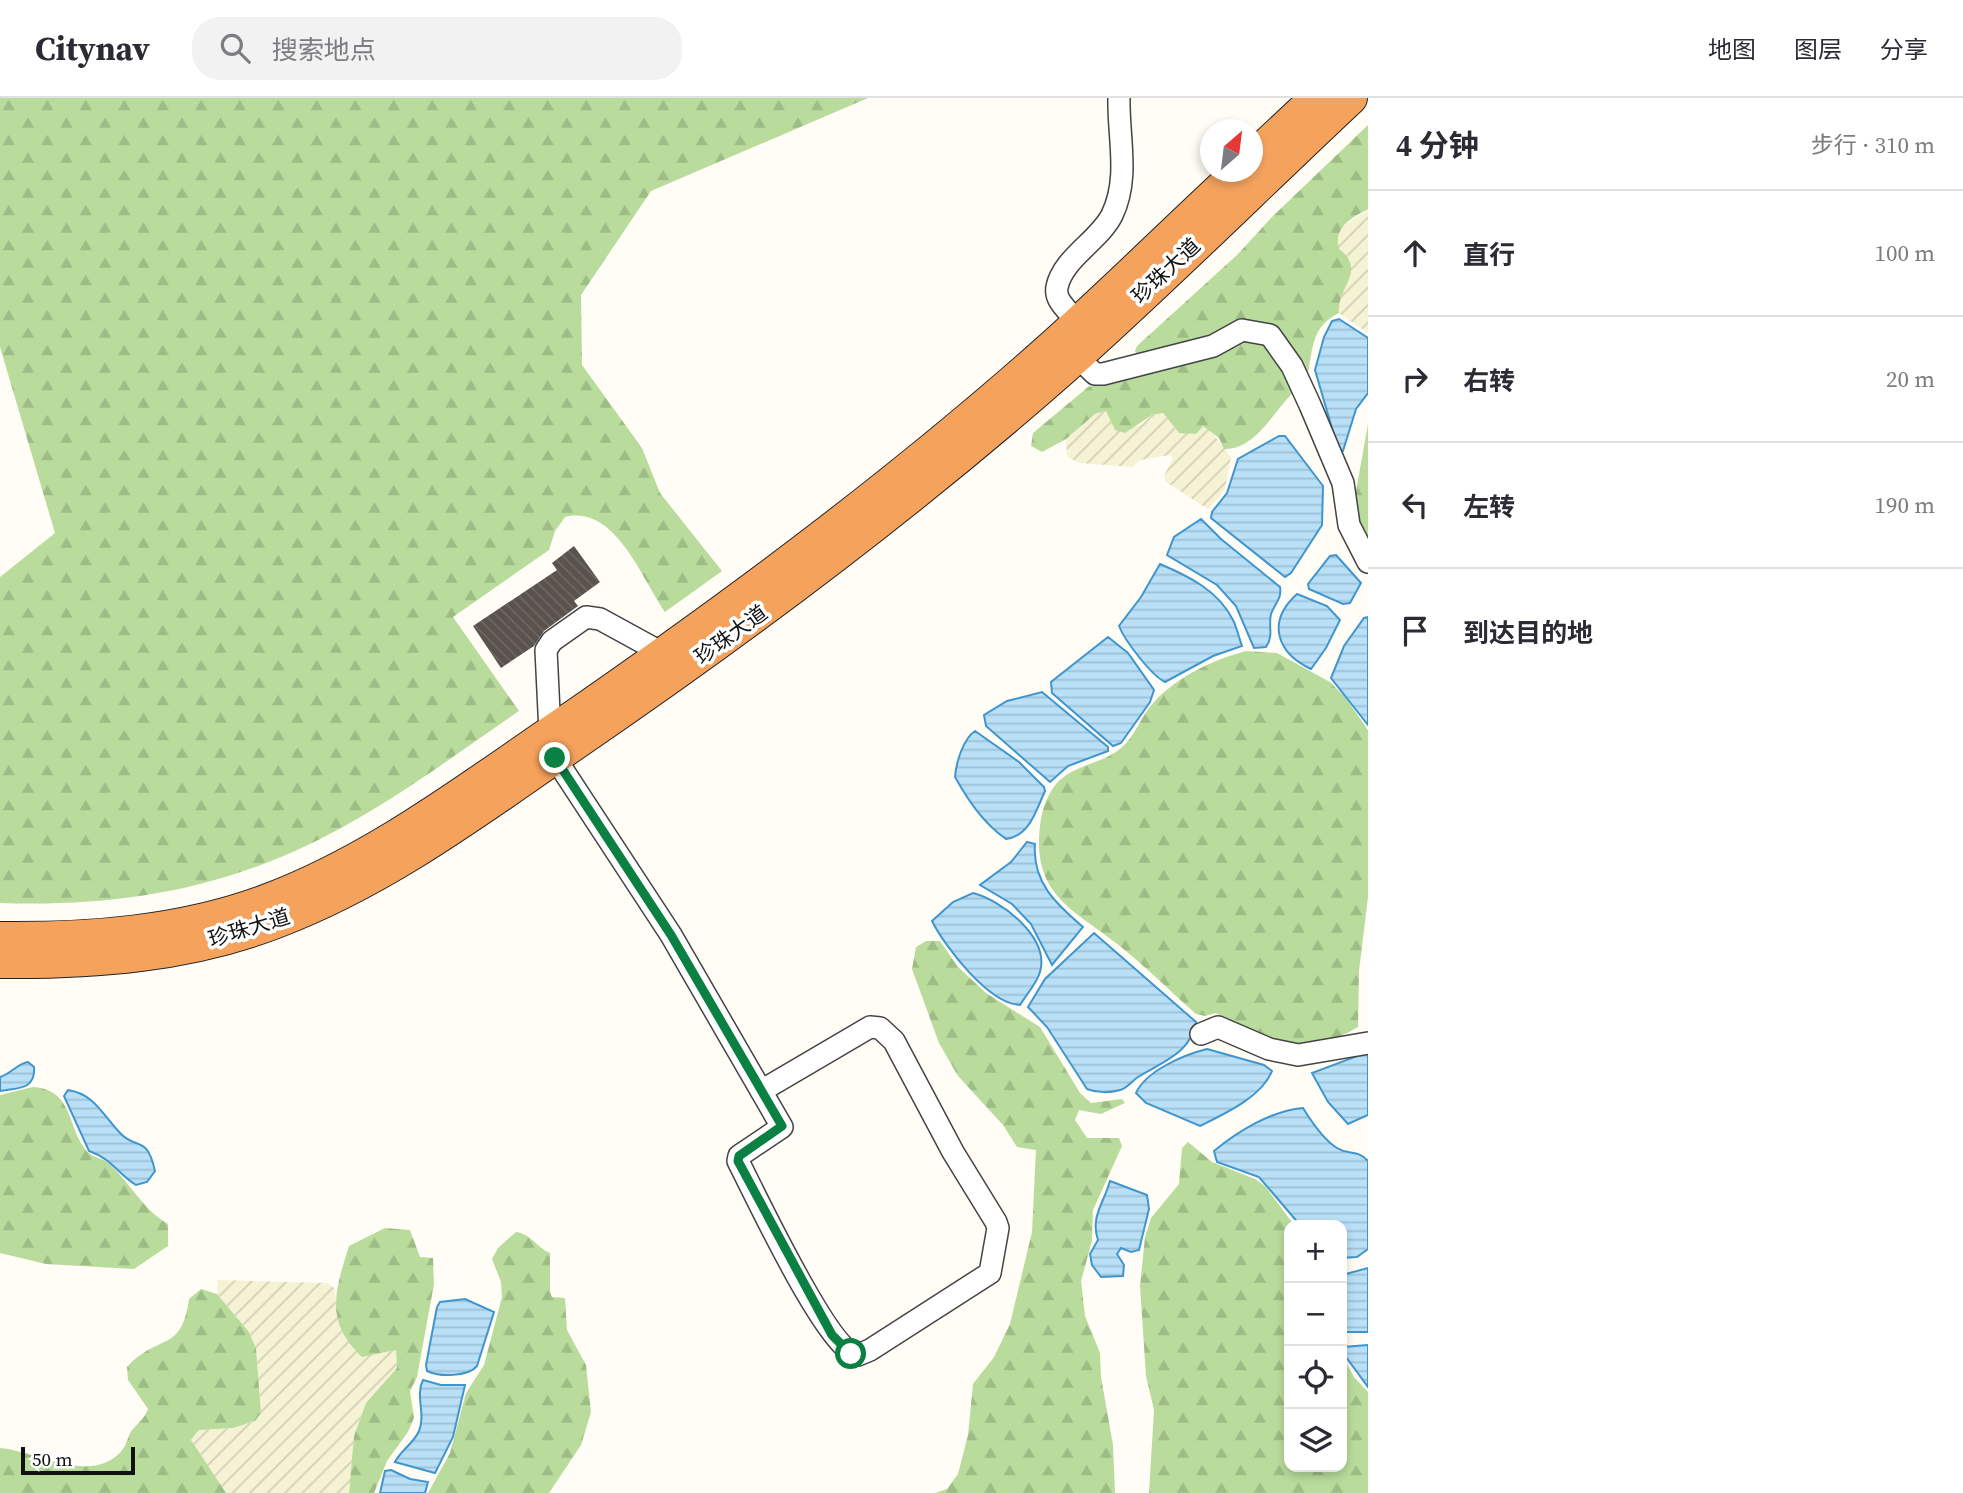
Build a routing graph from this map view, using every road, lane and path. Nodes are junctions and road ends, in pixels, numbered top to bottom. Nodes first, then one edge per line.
1 (1119, 98) edge
2 (1316, 98) edge
3 (1351, 98) edge
4 (1263, 148) edge
5 (1227, 182) edge
6 (1076, 324) junction
7 (1076, 356) junction
8 (1368, 562) edge
9 (664, 654) junction
10 (552, 745) junction
11 (0, 938) edge
12 (0, 962) edge
13 (1201, 1034) dead end
14 (1368, 1044) edge
15 (761, 1091) junction

1 - 6 street
2 - 4 highway
3 - 7 highway, 珍珠大道
5 - 6 highway, 珍珠大道
6 - 7 street
6 - 9 highway, 珍珠大道
7 - 8 street
7 - 10 highway, 珍珠大道
9 - 10 highway, 珍珠大道
9 - 10 street
10 - 11 highway, 珍珠大道
10 - 12 highway, 珍珠大道
10 - 15 street
13 - 14 street
15 - 15 street

